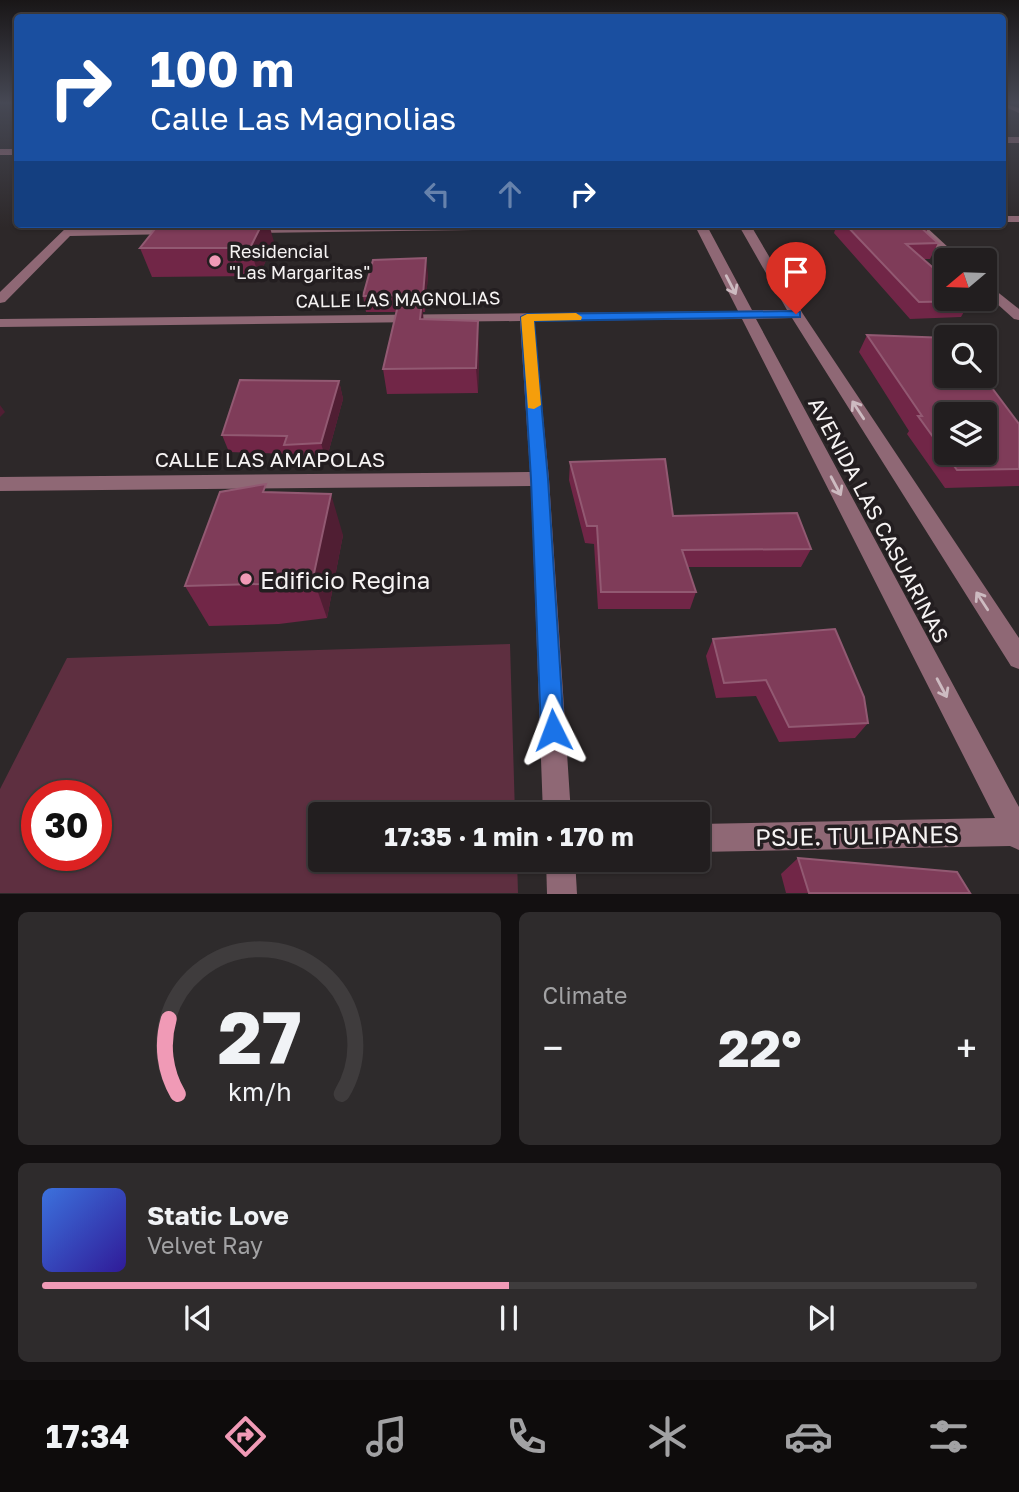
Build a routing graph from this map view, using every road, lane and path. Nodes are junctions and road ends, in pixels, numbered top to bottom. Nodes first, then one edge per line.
1 (72, 228) edge
2 (386, 228) edge
3 (702, 228) edge
4 (746, 228) edge
5 (920, 228) edge
6 (235, 230) edge
7 (193, 231) edge
8 (943, 248) edge
9 (998, 297) edge
10 (0, 299) edge
11 (796, 314) junction
12 (747, 315) junction
13 (1019, 316) edge
14 (527, 317) junction
15 (0, 323) edge
16 (540, 479) junction
17 (0, 484) edge
18 (1019, 658) edge
19 (556, 802) edge
20 (1018, 833) edge
21 (710, 838) edge
22 (561, 872) edge
23 (562, 894) edge

1 - 7 street
1 - 10 street
2 - 6 street
3 -> 12 street, AVENIDA LAS CASUARINAS
4 - 11 street, AVENIDA LAS CASUARINAS
5 - 8 street
9 - 13 street
11 - 12 street, CALLE LAS MAGNOLIAS
18 -> 11 street, AVENIDA LAS CASUARINAS
12 - 14 street, CALLE LAS MAGNOLIAS
12 -> 20 street, AVENIDA LAS CASUARINAS
14 - 15 street, CALLE LAS MAGNOLIAS
14 - 16 street
16 - 17 street, CALLE LAS AMAPOLAS
16 - 19 street
20 - 21 street, PSJE. TULIPANES
22 - 23 street

